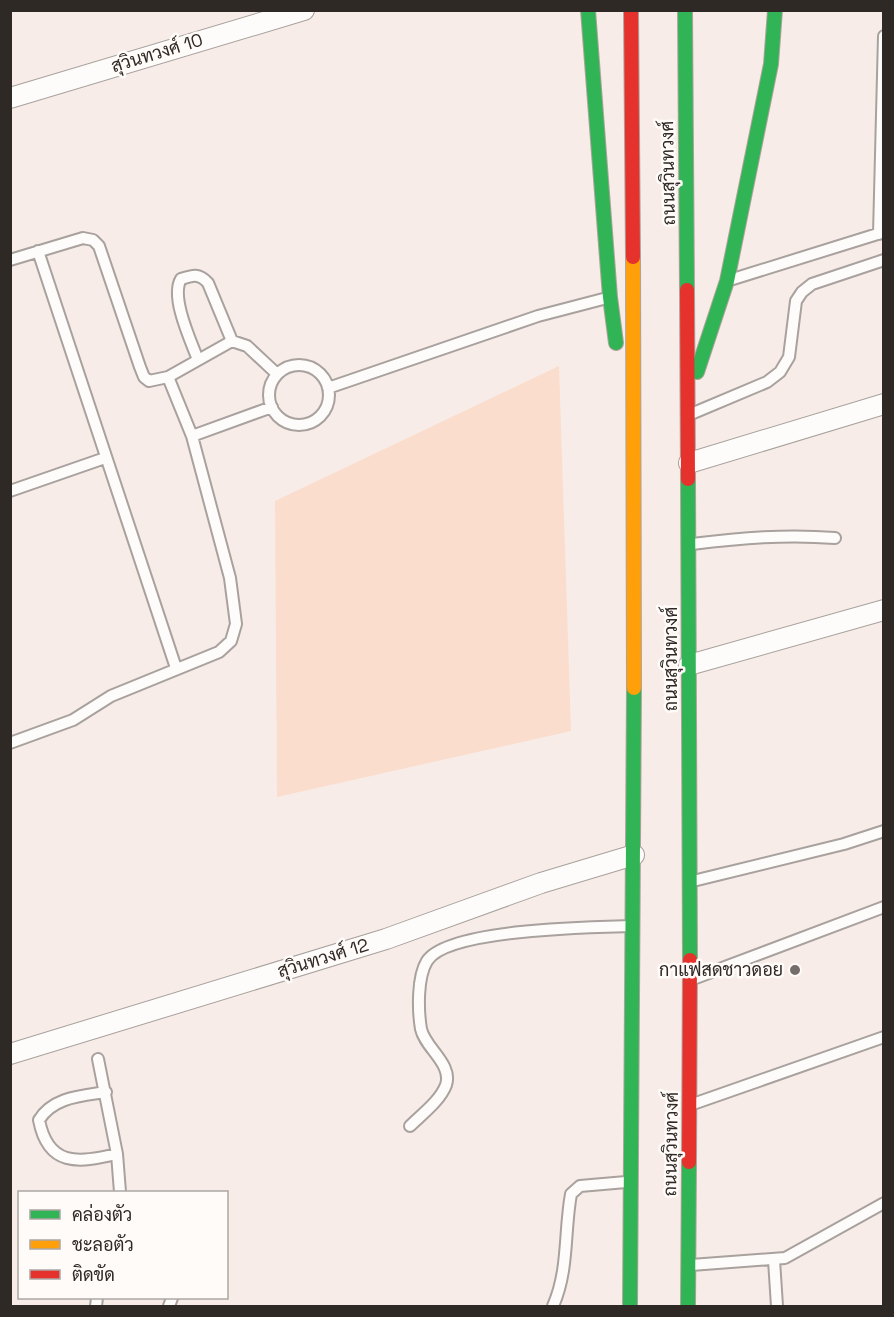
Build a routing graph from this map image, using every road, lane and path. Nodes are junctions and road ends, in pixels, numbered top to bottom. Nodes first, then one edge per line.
1 (304, 10) edge
2 (588, 10) edge
3 (631, 10) edge
4 (685, 10) edge
5 (775, 10) edge
6 (884, 36) edge
7 (10, 98) edge
8 (881, 149) edge
9 (881, 233) edge
10 (39, 251) junction
11 (10, 260) edge
12 (884, 260) edge
13 (727, 281) junction
14 (610, 297) junction
15 (232, 341) junction
16 (198, 360) junction
17 (277, 374) junction
18 (168, 377) junction
19 (328, 388) junction
20 (688, 400) junction
21 (884, 404) edge
22 (272, 407) junction
23 (688, 415) junction
24 (192, 436) junction
25 (635, 442) junction
26 (105, 458) junction
27 (689, 463) junction
28 (10, 491) edge
29 (835, 538) dead end
30 (689, 545) junction
31 (884, 610) edge
32 (689, 665) junction
33 (176, 668) junction
34 (10, 743) edge
35 (884, 831) edge
36 (634, 855) junction
37 (690, 881) junction
38 (884, 907) edge
39 (633, 925) junction
40 (689, 980) junction
41 (884, 1037) edge
42 (10, 1054) edge
43 (98, 1059) dead end
44 (105, 1092) junction
45 (690, 1105) junction
46 (410, 1126) dead end
47 (117, 1154) junction
48 (632, 1181) junction
49 (120, 1191) edge
50 (884, 1203) edge
51 (774, 1260) junction
52 (688, 1266) junction
53 (553, 1306) edge
54 (630, 1306) edge
55 (688, 1306) edge
56 (777, 1306) edge

1 - 7 street, สุวินทวงศ์ 10
2 - 14 highway
3 - 25 highway, ถนนสุวินทวงศ์
4 - 20 highway, ถนนสุวินทวงศ์
5 - 13 highway
6 - 8 lane
8 - 9 lane
9 - 13 lane
10 - 11 lane
10 - 18 lane
10 - 26 lane
12 - 23 lane
13 - 20 highway
14 - 19 lane
14 - 25 highway
15 - 16 lane
15 - 16 lane
15 - 17 lane
16 - 18 lane
17 - 19 lane
17 - 22 lane
18 - 24 lane
19 - 22 lane
20 - 23 highway, ถนนสุวินทวงศ์
21 - 27 street
22 - 24 lane
23 - 27 highway, ถนนสุวินทวงศ์
24 - 33 lane
25 - 36 highway, ถนนสุวินทวงศ์
26 - 28 lane
26 - 33 lane
27 - 30 highway, ถนนสุวินทวงศ์
29 - 30 lane
30 - 32 highway, ถนนสุวินทวงศ์
31 - 32 street
32 - 37 highway, ถนนสุวินทวงศ์
33 - 34 lane
35 - 37 lane
36 - 39 highway, ถนนสุวินทวงศ์
36 - 42 street, สุวินทวงศ์ 12
37 - 40 highway, ถนนสุวินทวงศ์
38 - 40 lane
39 - 46 lane
39 - 48 highway, ถนนสุวินทวงศ์
40 - 45 highway, ถนนสุวินทวงศ์
41 - 45 lane
43 - 44 lane
44 - 47 lane
44 - 47 lane
45 - 52 highway, ถนนสุวินทวงศ์
47 - 49 lane
48 - 53 lane
48 - 54 highway, ถนนสุวินทวงศ์
50 - 51 lane
51 - 52 lane
51 - 56 lane
52 - 55 highway, ถนนสุวินทวงศ์

